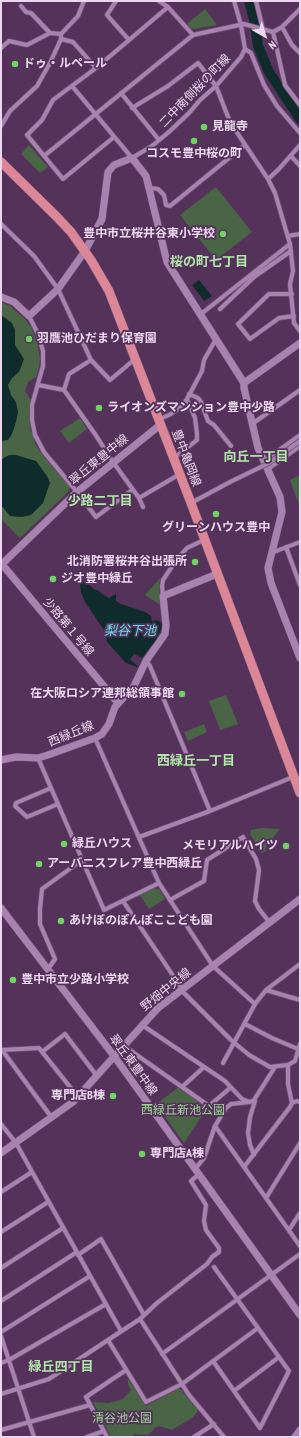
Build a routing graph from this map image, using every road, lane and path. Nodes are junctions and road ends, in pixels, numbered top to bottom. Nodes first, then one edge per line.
1 (84, 1) edge
2 (116, 1) edge
3 (159, 1) edge
4 (234, 1) edge
5 (256, 1) edge
6 (21, 6) dead end
7 (168, 7) junction
8 (300, 8) edge
9 (243, 25) junction
10 (282, 27) junction
11 (262, 29) junction
12 (273, 32) junction
13 (50, 33) junction
14 (61, 34) junction
15 (192, 35) junction
16 (60, 39) junction
17 (129, 40) junction
18 (1, 48) edge
19 (245, 49) junction
20 (300, 53) edge
21 (96, 68) junction
22 (72, 86) junction
23 (216, 86) junction
24 (121, 93) junction
25 (300, 105) edge
26 (132, 108) junction
27 (96, 115) junction
28 (1, 126) edge
29 (300, 133) edge
30 (114, 136) junction
31 (159, 140) junction
32 (245, 145) junction
33 (300, 146) edge
34 (44, 156) junction
35 (291, 156) junction
36 (132, 158) junction
37 (1, 162) edge
38 (300, 166) edge
39 (268, 178) junction
40 (150, 188) junction
41 (1, 224) edge
42 (300, 234) edge
43 (288, 236) junction
44 (290, 244) junction
45 (85, 251) junction
46 (291, 252) junction
47 (58, 288) junction
48 (292, 294) junction
49 (1, 297) edge
50 (220, 309) dead end
51 (201, 314) junction
52 (29, 316) junction
53 (294, 316) junction
54 (300, 331) edge
55 (216, 339) junction
56 (300, 343) edge
57 (136, 359) junction
58 (91, 360) junction
59 (244, 383) junction
60 (38, 385) junction
61 (64, 390) junction
62 (300, 390) edge
63 (190, 394) junction
64 (187, 399) junction
65 (159, 422) junction
66 (252, 424) junction
67 (300, 435) edge
68 (300, 440) edge
69 (231, 446) dead end
70 (300, 446) edge
71 (173, 458) junction
72 (264, 461) junction
73 (113, 462) junction
74 (268, 469) junction
75 (180, 474) junction
76 (132, 490) junction
77 (77, 492) junction
78 (139, 498) junction
79 (191, 504) junction
80 (143, 507) dead end
81 (205, 540) junction
82 (300, 542) edge
83 (286, 547) junction
84 (271, 553) junction
85 (1, 564) edge
86 (217, 574) junction
87 (300, 585) edge
88 (163, 596) junction
89 (300, 658) edge
90 (146, 662) junction
91 (118, 703) junction
92 (95, 738) junction
93 (38, 758) junction
94 (1, 760) edge
95 (294, 777) junction
96 (51, 788) junction
97 (300, 793) edge
98 (58, 804) junction
99 (210, 811) junction
100 (139, 837) junction
101 (82, 860) junction
102 (159, 883) junction
103 (300, 899) edge
104 (170, 900) junction
105 (123, 901) junction
106 (1, 908) edge
107 (270, 922) junction
108 (300, 964) edge
109 (213, 966) junction
110 (48, 969) junction
111 (182, 989) junction
112 (266, 990) junction
113 (300, 1000) edge
114 (255, 1004) junction
115 (245, 1024) junction
116 (142, 1025) junction
117 (235, 1043) junction
118 (124, 1046) junction
119 (299, 1046) edge
120 (1, 1050) edge
121 (42, 1052) junction
122 (114, 1056) junction
123 (295, 1061) junction
124 (223, 1063) dead end
125 (300, 1064) edge
126 (288, 1065) junction
127 (204, 1067) junction
128 (275, 1067) junction
129 (97, 1076) junction
130 (182, 1087) junction
131 (230, 1088) junction
132 (78, 1097) junction
133 (252, 1101) junction
134 (300, 1102) edge
135 (292, 1103) junction
136 (52, 1118) junction
137 (1, 1124) edge
138 (215, 1126) junction
139 (16, 1143) junction
140 (300, 1143) edge
141 (1, 1153) edge
142 (254, 1155) junction
143 (244, 1167) junction
144 (197, 1171) junction
145 (32, 1172) junction
146 (1, 1192) edge
147 (266, 1198) junction
148 (48, 1202) junction
149 (300, 1213) edge
150 (63, 1228) junction
151 (289, 1230) junction
152 (1, 1232) edge
153 (300, 1246) edge
154 (78, 1254) junction
155 (300, 1254) edge
156 (214, 1267) dead end
157 (1, 1268) edge
158 (271, 1275) junction
159 (90, 1276) junction
160 (237, 1299) junction
161 (1, 1301) edge
162 (106, 1304) junction
163 (144, 1315) junction
164 (300, 1316) edge
165 (140, 1319) junction
166 (258, 1328) junction
167 (121, 1331) junction
168 (1, 1332) edge
169 (1, 1336) edge
170 (108, 1340) junction
171 (162, 1354) junction
172 (279, 1357) junction
173 (9, 1360) junction
174 (213, 1362) junction
175 (1, 1363) edge
176 (126, 1370) junction
177 (182, 1384) junction
178 (18, 1389) junction
179 (234, 1391) junction
180 (1, 1394) edge
181 (90, 1405) junction
182 (29, 1422) junction
183 (214, 1424) junction
184 (1, 1430) edge
185 (300, 1430) edge
186 (104, 1431) junction
187 (34, 1437) edge
188 (87, 1437) edge
189 (106, 1437) edge
190 (194, 1437) edge
191 (224, 1437) edge
192 (295, 1437) edge

1 - 14 street
2 - 17 street
3 - 7 street
4 - 9 street, 二中南側桜の町線
5 - 11 street
6 - 13 street
7 - 15 street
7 - 17 street
8 - 10 street
9 - 11 street
9 - 15 street
9 - 19 street, 二中南側桜の町線
10 - 12 street
10 - 20 street
11 - 12 street
12 - 25 street
13 - 14 street
13 - 18 street
14 - 16 street
15 - 24 street
16 - 21 street
16 - 28 street
17 - 21 street
19 - 23 street, 二中南側桜の町線
19 - 29 street
21 - 22 street
22 - 27 street
22 - 34 street
23 - 26 street
23 - 31 street, 二中南側桜の町線
23 - 32 street
24 - 26 street
24 - 27 street
26 - 31 street
27 - 30 street
27 - 34 street
30 - 34 street
30 - 36 street
31 - 36 street, 二中南側桜の町線
32 - 39 street
32 - 40 street
33 - 35 street
35 - 38 street
35 - 39 street
36 - 40 street
36 - 45 street
37 - 45 main road, 豊中亀岡線
39 - 43 street
40 - 51 street
41 - 47 street
42 - 43 street
43 - 44 street
44 - 46 street
44 - 51 street
45 - 47 street
45 - 57 main road, 豊中亀岡線
46 - 48 street
46 - 50 street
47 - 52 street
47 - 58 street
48 - 53 street
48 - 53 street
49 - 52 street
51 - 55 street
52 - 60 street
53 - 54 street
55 - 59 street
55 - 63 street
56 - 59 street
57 - 58 street
57 - 65 main road, 豊中亀岡線
58 - 61 street
59 - 66 street
60 - 61 street
60 - 77 street
61 - 73 street
62 - 66 street
63 - 64 street
63 - 69 street
64 - 65 street
64 - 71 street
65 - 71 main road, 豊中亀岡線
65 - 73 street, 翠丘東豊中線
66 - 72 street
67 - 72 street
68 - 79 street, bridge
70 - 74 street
71 - 75 main road, 豊中亀岡線
72 - 74 street
73 - 76 street
73 - 77 street, 翠丘東豊中線
74 - 84 street
75 - 78 street
75 - 79 main road, 豊中亀岡線
76 - 77 street
76 - 78 street
77 - 85 street, 翠丘東豊中線
78 - 80 street
79 - 81 main road, 豊中亀岡線
81 - 86 main road, 豊中亀岡線
81 - 88 street
82 - 83 street
83 - 84 street
83 - 87 street
84 - 89 street
85 - 91 street, 少路第１号線
86 - 88 street
86 - 95 main road, 豊中亀岡線
88 - 90 street, 西緑丘線
90 - 91 street, 西緑丘線
90 - 99 street
91 - 92 street, 西緑丘線
92 - 93 street, 西緑丘線
92 - 100 street
93 - 94 street, 西緑丘線
93 - 96 street
95 - 97 main road, 豊中亀岡線
95 - 99 street
96 - 98 street
96 - 98 street
98 - 101 street
99 - 100 street
100 - 102 street
101 - 105 street
101 - 110 street
102 - 104 street
102 - 105 street
103 - 107 street, 野畑中央線
104 - 107 street
104 - 109 street
105 - 111 street
106 - 110 street, 翠丘東豊中線
107 - 109 street, 野畑中央線
108 - 112 street
109 - 111 street, 野畑中央線
109 - 114 street
110 - 122 street, 翠丘東豊中線
111 - 116 street, 野畑中央線
111 - 117 street
112 - 113 street
112 - 114 street
114 - 115 street
115 - 117 street
115 - 119 street
116 - 118 street, 野畑中央線
116 - 127 street
117 - 124 street
117 - 128 street
118 - 122 street, 野畑中央線
118 - 130 street
119 - 123 street
120 - 121 street
120 - 136 street
121 - 129 street
121 - 132 street
122 - 129 street, 野畑中央線
122 - 144 street, 翠丘東豊中線
123 - 125 street
123 - 126 street
126 - 128 street
126 - 135 street
127 - 130 street
127 - 131 street
128 - 133 street
129 - 132 street, 野畑中央線
130 - 131 street
131 - 133 street
132 - 136 street, 野畑中央線
133 - 138 street
133 - 142 street
134 - 135 street
135 - 142 street
136 - 139 street, 野畑中央線
137 - 139 street
138 - 143 street
138 - 144 street
139 - 141 street, 野畑中央線
139 - 145 street
140 - 147 street
142 - 143 street
143 - 147 street
144 - 158 street, 翠丘東豊中線
144 - 163 street
145 - 146 street
145 - 148 street
147 - 151 street
148 - 150 street
148 - 152 street
149 - 151 street
150 - 154 street
150 - 157 street
151 - 153 street
154 - 159 street
154 - 161 street
154 - 163 street
155 - 158 street
156 - 160 street
158 - 160 street
158 - 164 street, 翠丘東豊中線
159 - 162 street
159 - 168 street
160 - 166 street
160 - 171 street
162 - 167 street
162 - 173 street
163 - 165 street
165 - 167 street
165 - 171 street
166 - 172 street
166 - 174 street
167 - 170 street
169 - 173 street
170 - 176 street
170 - 178 street
171 - 177 street
172 - 179 street
172 - 179 street
173 - 175 street
173 - 178 street
174 - 177 street
174 - 179 street
176 - 177 street
176 - 181 street
177 - 183 street
178 - 180 street
178 - 182 street
181 - 182 street
181 - 186 street
182 - 184 street
182 - 187 street
183 - 190 street
183 - 191 street
185 - 192 street
186 - 188 street
186 - 189 street

